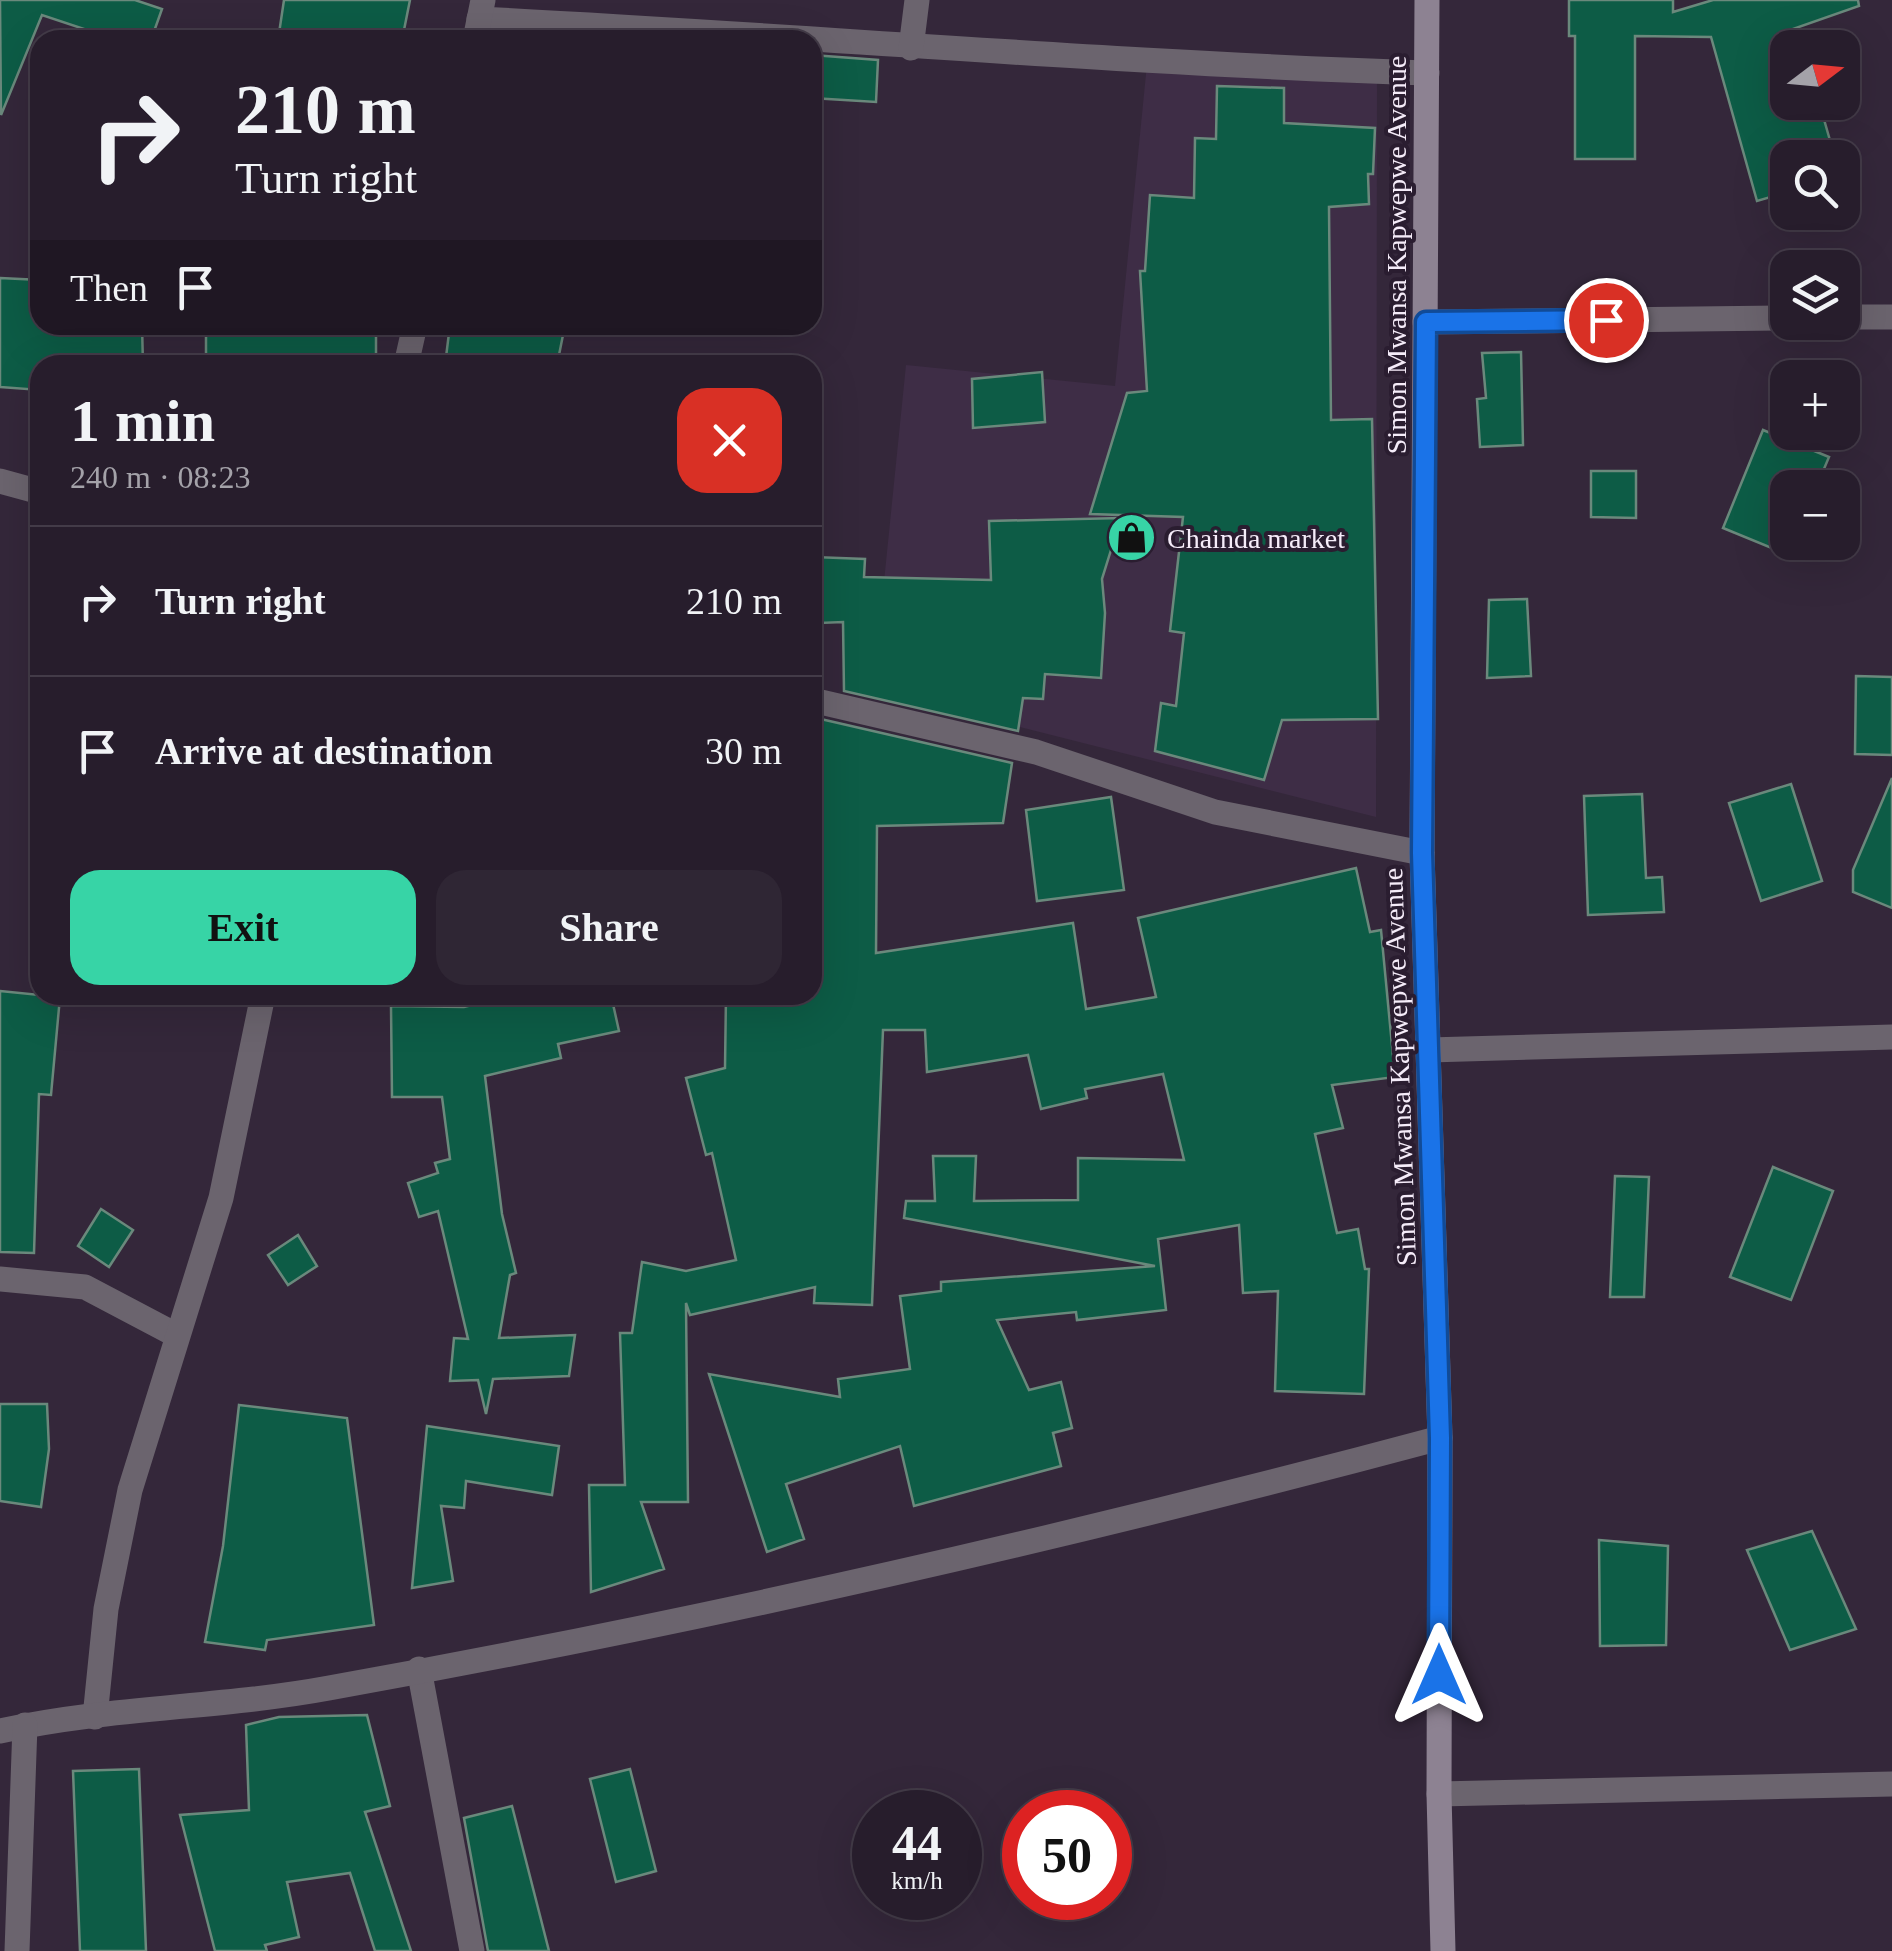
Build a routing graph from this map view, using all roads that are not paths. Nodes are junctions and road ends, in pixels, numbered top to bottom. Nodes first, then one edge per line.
1 (918, 0) edge
2 (1427, 0) edge
3 (479, 20) edge
4 (680, 30) edge
5 (822, 40) edge
6 (911, 48) junction
7 (1428, 73) junction
8 (1860, 317) edge
9 (1892, 317) edge
10 (1770, 318) edge
11 (1426, 322) junction
12 (0, 481) edge
13 (30, 489) edge
14 (822, 702) edge
15 (1422, 853) junction
16 (261, 1005) edge
17 (1892, 1036) edge
18 (1429, 1050) junction
19 (0, 1279) edge
20 (176, 1335) junction
21 (1440, 1438) junction
22 (419, 1669) junction
23 (95, 1717) junction
24 (13, 1728) edge
25 (1892, 1784) edge
26 (1439, 1794) junction
27 (18, 1951) edge
28 (472, 1951) edge
29 (1443, 1951) edge

1 - 6 street
2 - 7 main road, Simon Mwansa Kapwepwe Avenue
3 - 4 street
5 - 6 street
6 - 7 street
7 - 11 main road, Simon Mwansa Kapwepwe Avenue
8 - 9 street
10 - 11 street
11 - 15 main road, Simon Mwansa Kapwepwe Avenue
12 - 13 street
14 - 15 street
15 - 18 main road, Simon Mwansa Kapwepwe Avenue
16 - 20 street
17 - 18 street
18 - 21 main road, Simon Mwansa Kapwepwe Avenue
19 - 20 street
20 - 23 street
21 - 22 street
21 - 26 main road, Simon Mwansa Kapwepwe Avenue
22 - 23 street
22 - 28 street
23 - 24 street
24 - 27 street
25 - 26 street
26 - 29 main road, Simon Mwansa Kapwepwe Avenue

